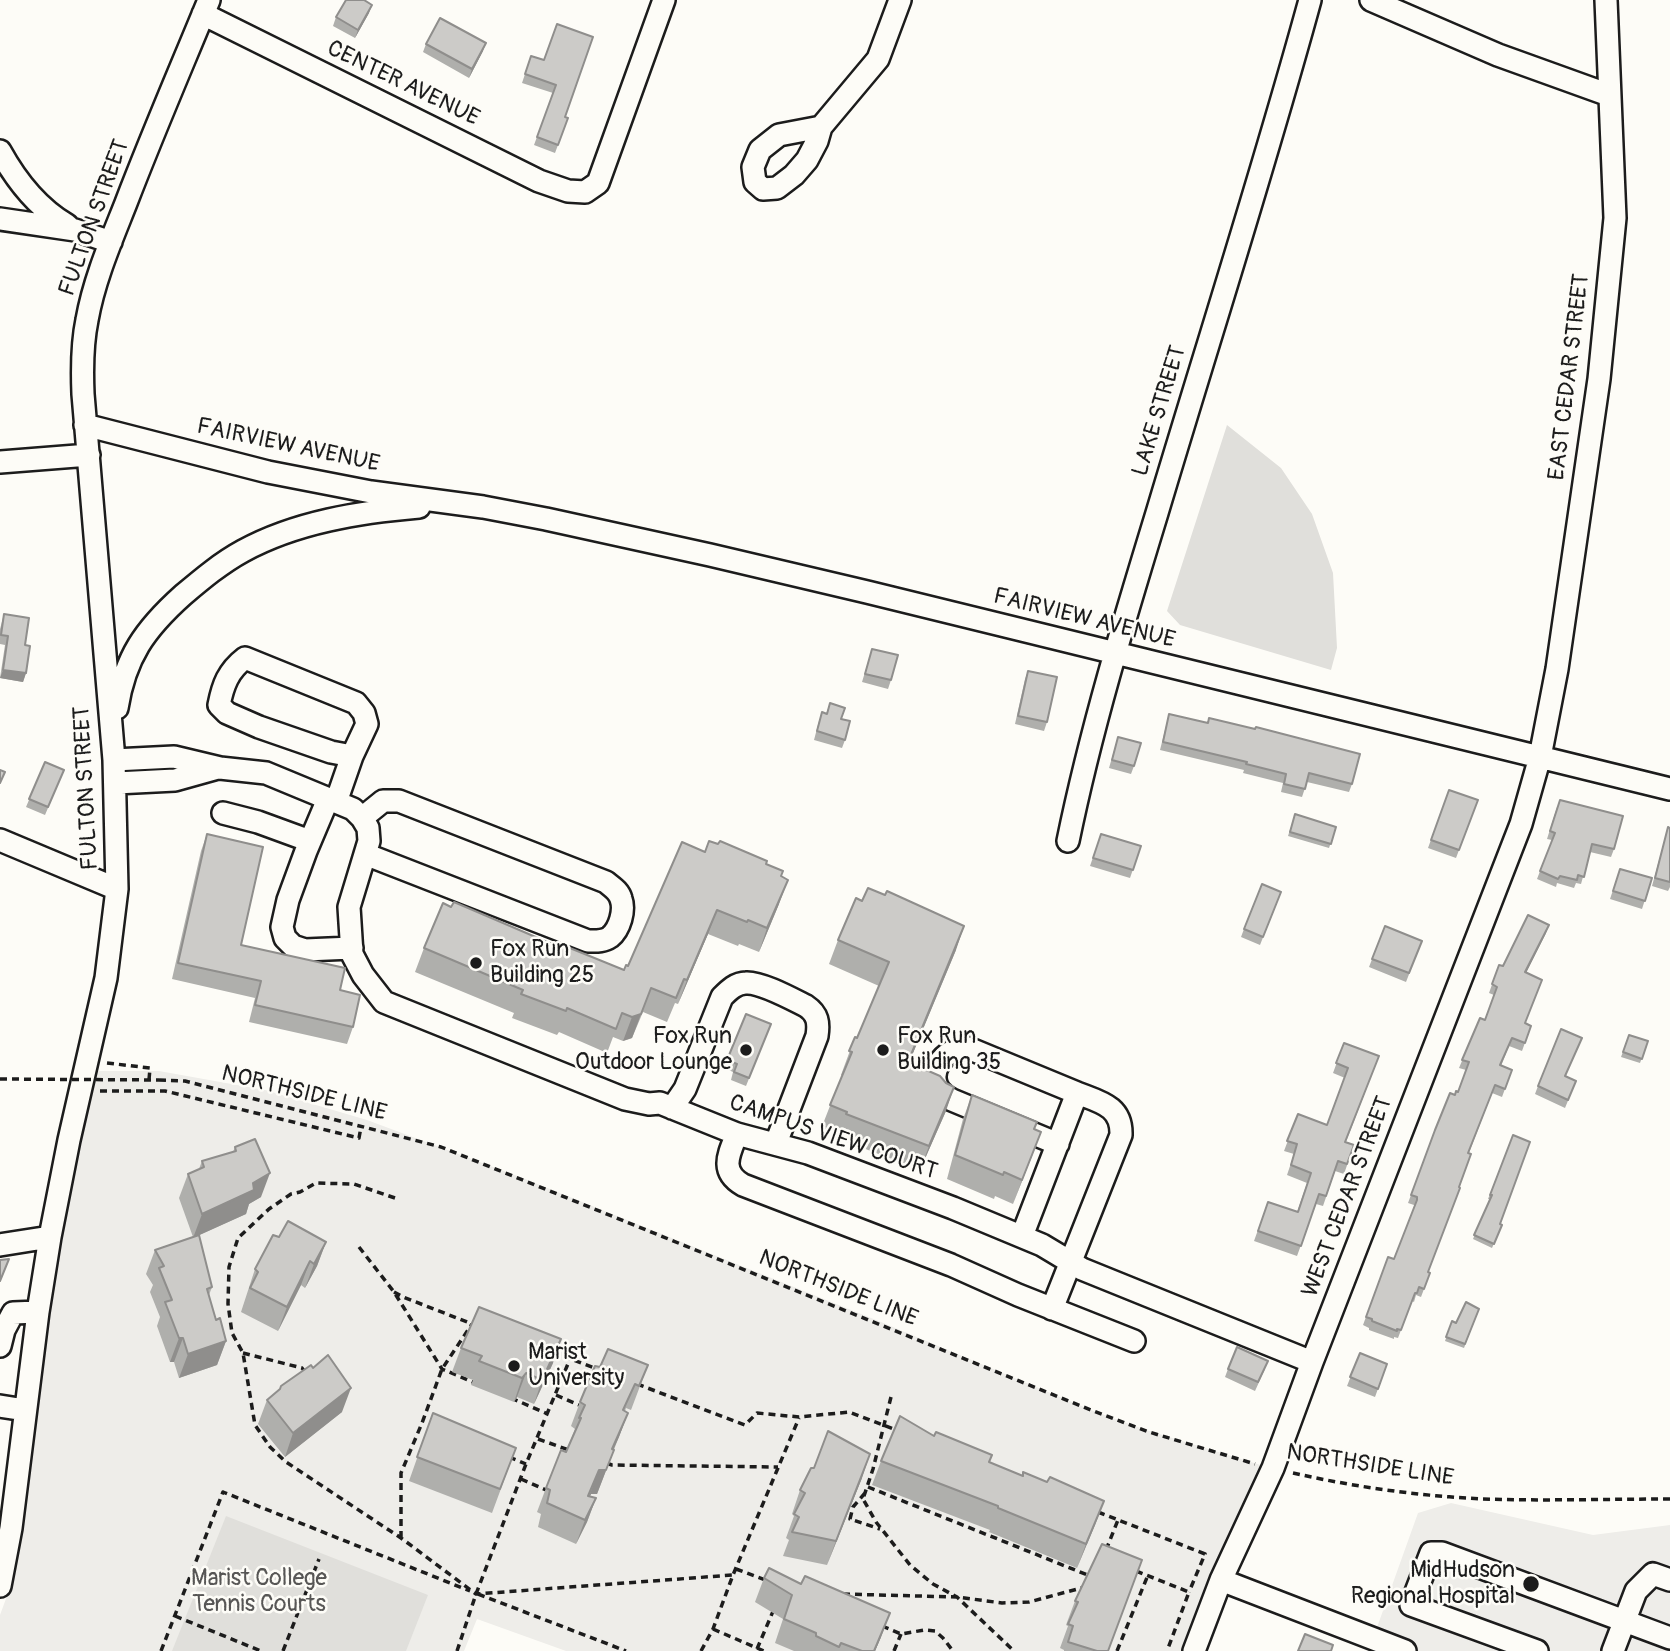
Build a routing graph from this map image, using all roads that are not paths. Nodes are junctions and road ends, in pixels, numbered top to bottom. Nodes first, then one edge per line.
1 (664, 0) edge
2 (900, 0) edge
3 (1310, 0) edge
4 (1371, 0) edge
5 (1606, 0) edge
6 (206, 7) edge
7 (1609, 95) junction
8 (821, 127) dead end
9 (0, 151) edge
10 (0, 219) edge
11 (75, 230) junction
12 (111, 242) junction
13 (85, 425) junction
14 (89, 455) junction
15 (0, 462) edge
16 (483, 508) junction
17 (1114, 654) junction
18 (114, 752) junction
19 (352, 755) junction
20 (1540, 757) junction
21 (220, 768) junction
22 (116, 783) junction
23 (1670, 789) edge
24 (332, 801) junction
25 (223, 813) dead end
26 (362, 818) junction
27 (0, 840) edge
28 (310, 841) junction
29 (1069, 841) dead end
30 (365, 854) junction
31 (117, 889) junction
32 (352, 948) junction
33 (1077, 1093) junction
34 (673, 1108) junction
35 (737, 1134) junction
36 (776, 1143) junction
37 (1058, 1144) junction
38 (1022, 1236) junction
39 (50, 1237) junction
40 (0, 1245) edge
41 (1071, 1261) junction
42 (1052, 1309) junction
43 (38, 1312) junction
44 (2, 1338) edge
45 (1134, 1341) dead end
46 (1312, 1362) junction
47 (0, 1406) edge
48 (26, 1410) junction
49 (7, 1497) edge
50 (3, 1556) edge
51 (1222, 1580) junction
52 (1670, 1580) edge
53 (0, 1587) edge
54 (1625, 1621) junction
55 (1670, 1638) edge
56 (1194, 1651) edge
57 (1405, 1651) edge
58 (1537, 1651) edge
59 (1613, 1651) edge

1 - 6 street, CENTER AVENUE
2 - 8 street
3 - 17 street, LAKE STREET
4 - 7 street
5 - 7 street, EAST CEDAR STREET
6 - 12 street, FULTON STREET
7 - 20 street, EAST CEDAR STREET
9 - 11 street
10 - 11 street
11 - 12 street
12 - 13 street, FULTON STREET
13 - 14 street, FULTON STREET
13 - 16 street, FAIRVIEW AVENUE
14 - 15 street
14 - 18 street, FULTON STREET
16 - 17 street, FAIRVIEW AVENUE
16 - 18 street, FAIRVIEW AVENUE
17 - 20 street, FAIRVIEW AVENUE
17 - 29 street, LAKE STREET
18 - 21 street
18 - 22 street, FULTON STREET
19 - 19 street
19 - 24 street
20 - 23 street, FAIRVIEW AVENUE
20 - 46 street, WEST CEDAR STREET
21 - 22 street
21 - 24 street
22 - 31 street, FULTON STREET
24 - 26 street
24 - 28 street
25 - 28 street
26 - 30 street, CAMPUS VIEW COURT
26 - 30 street
27 - 31 street
28 - 32 street
30 - 32 street, CAMPUS VIEW COURT
31 - 39 street, FULTON STREET
32 - 34 street, CAMPUS VIEW COURT
33 - 37 street
33 - 37 street
33 - 41 street
34 - 35 street, CAMPUS VIEW COURT
34 - 36 street
35 - 36 street, CAMPUS VIEW COURT
35 - 42 street
36 - 38 street, CAMPUS VIEW COURT
37 - 38 street
38 - 41 street, CAMPUS VIEW COURT
39 - 40 street
39 - 43 street, FULTON STREET
41 - 42 street
41 - 46 street, CAMPUS VIEW COURT
42 - 45 street
43 - 44 street
43 - 48 street, FULTON STREET
46 - 51 street, WEST CEDAR STREET
47 - 48 street
48 - 49 street, FULTON STREET
49 - 50 street, FULTON STREET
50 - 53 street, FULTON STREET
51 - 56 street, WEST CEDAR STREET
51 - 57 street
52 - 54 street
54 - 55 street
54 - 58 street
54 - 59 street

